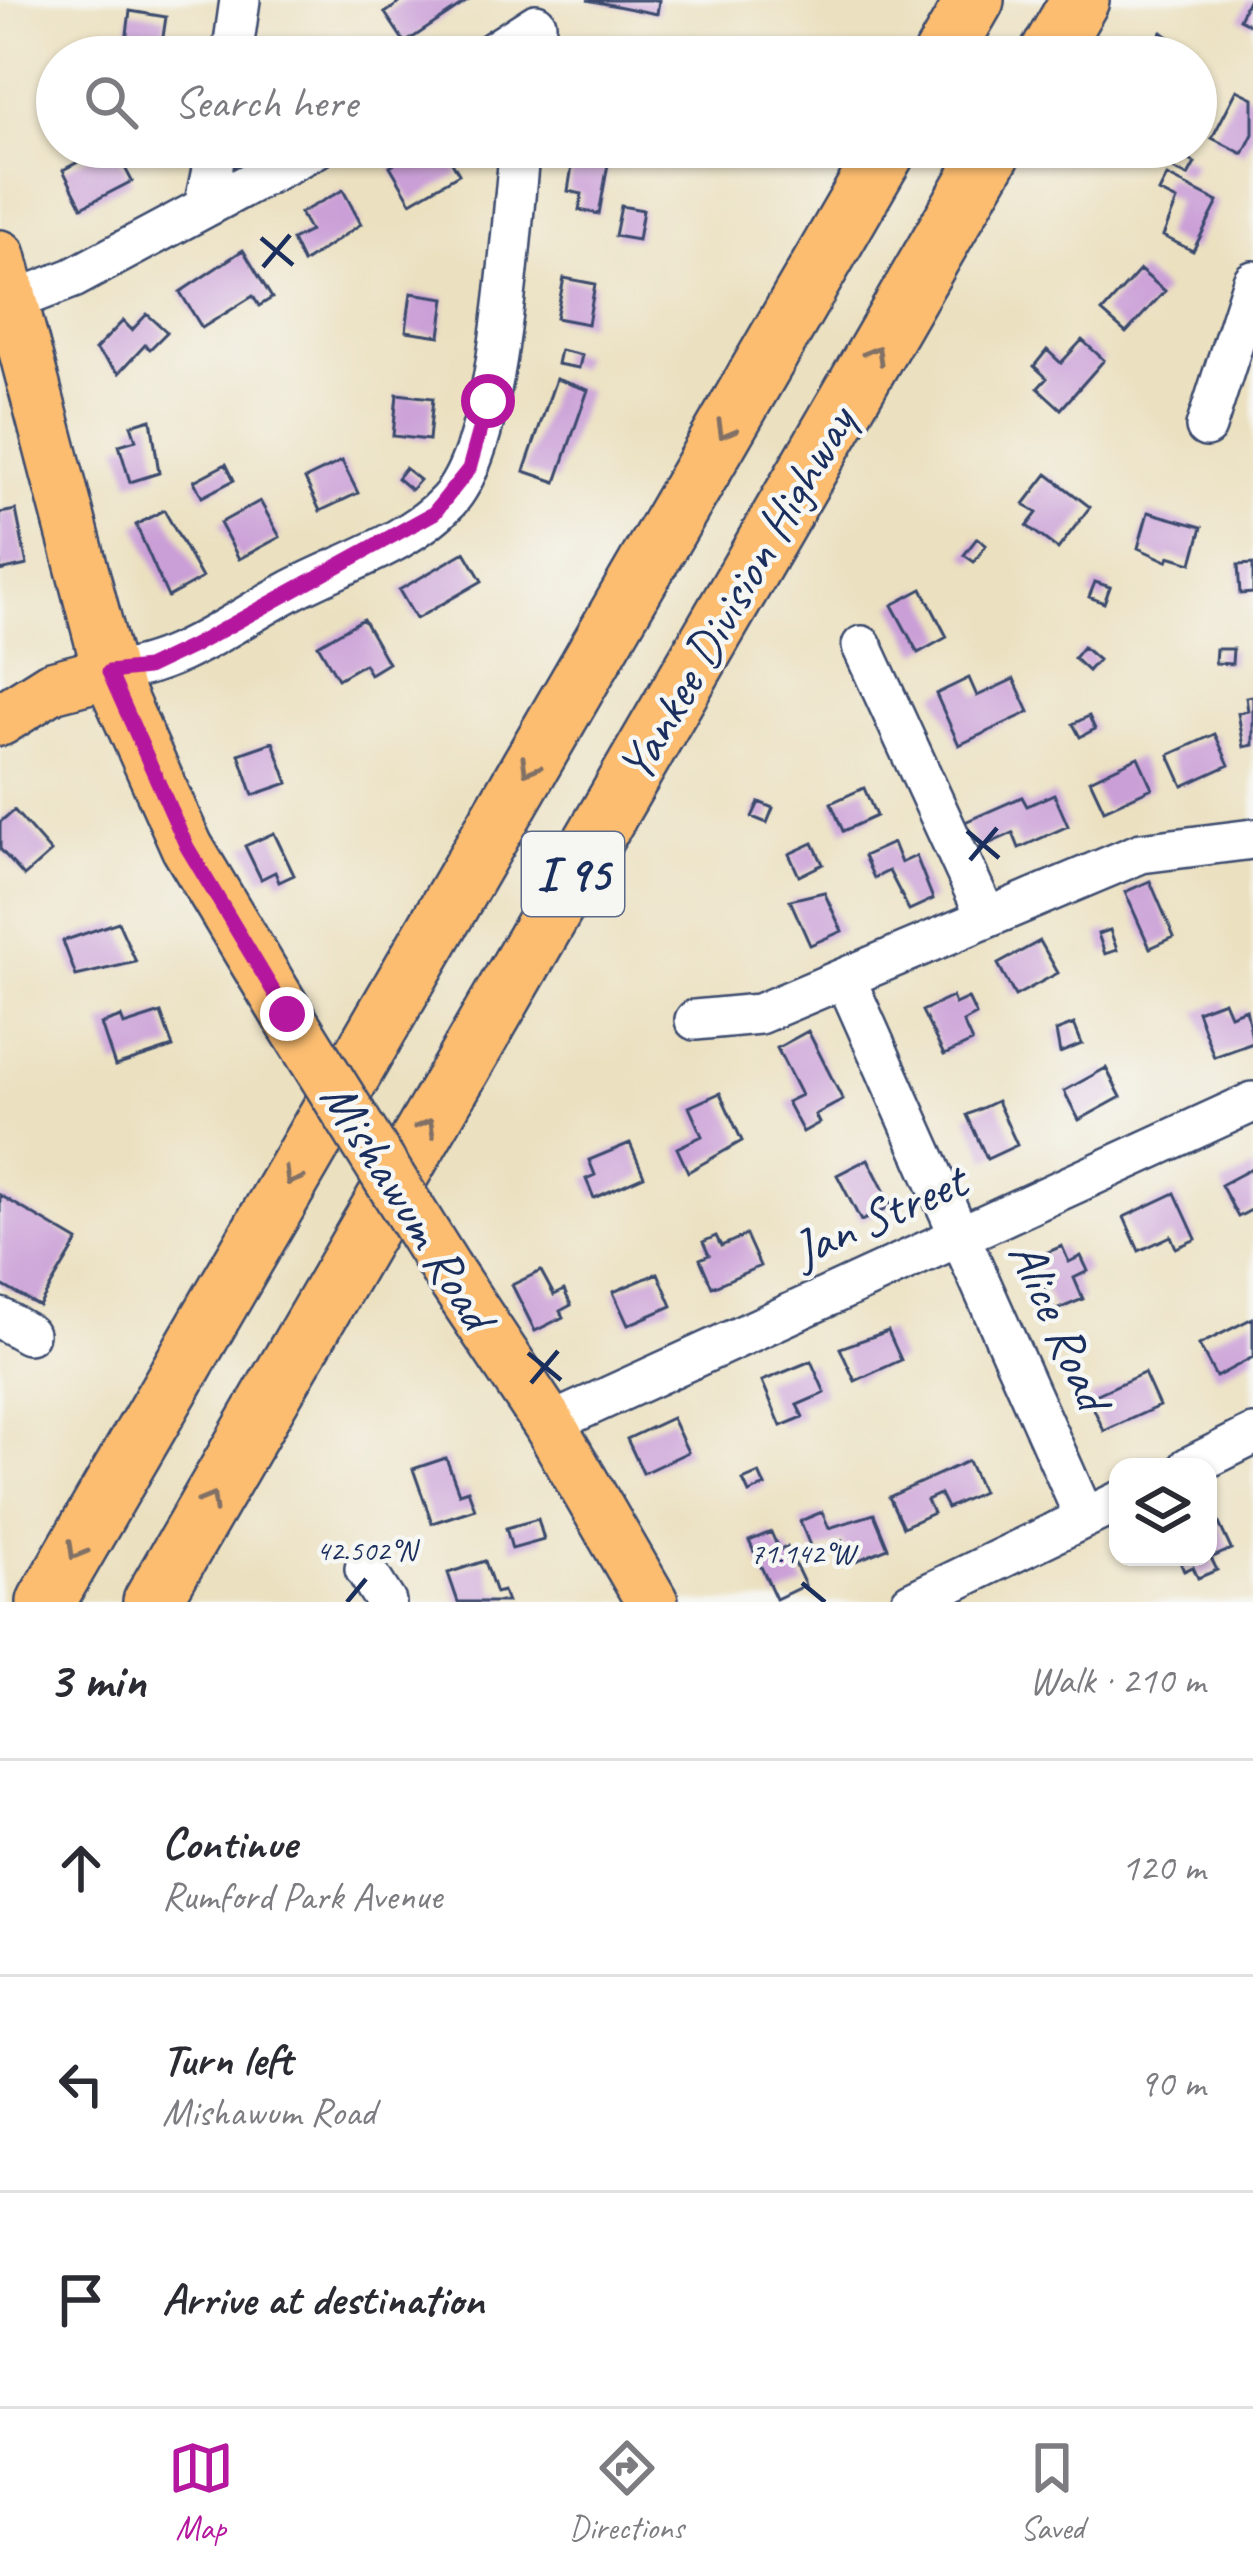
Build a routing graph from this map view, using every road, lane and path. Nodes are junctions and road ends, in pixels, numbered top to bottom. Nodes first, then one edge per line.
1 (240, 0) edge
2 (975, 0) edge
3 (1080, 0) edge
4 (235, 36) edge
5 (954, 36) edge
6 (1059, 36) edge
7 (212, 168) edge
8 (275, 168) edge
9 (517, 168) edge
10 (877, 168) edge
11 (983, 168) edge
12 (205, 202) junction
13 (6, 279) edge
14 (1253, 281) edge
15 (1206, 427) dead end
16 (862, 646) dead end
17 (109, 672) junction
18 (0, 719) edge
19 (1253, 839) edge
20 (987, 918) junction
21 (846, 980) junction
22 (695, 1021) dead end
23 (1253, 1102) edge
24 (962, 1236) junction
25 (549, 1424) junction
26 (1253, 1436) edge
27 (1208, 1458) edge
28 (1102, 1510) edge
29 (46, 1602) edge
30 (152, 1602) edge
31 (652, 1602) edge
32 (910, 1602) edge

1 - 4 street
2 - 5 highway
3 - 6 highway
7 - 12 street
8 - 12 street
9 - 17 street
10 -> 29 highway, Yankee Division Highway / I 95
30 -> 11 highway, Yankee Division Highway / I 95
12 - 13 street
13 - 17 main road, Mishawum Road
14 - 15 street
16 - 20 street
17 - 18 main road
17 - 25 main road, Mishawum Road, bridge
19 - 20 street
20 - 21 street
21 - 22 street
21 - 24 street, Alice Road
23 - 24 street, Jan Street
24 - 25 street, Jan Street
24 - 28 street, Alice Road
25 - 31 main road, Mishawum Road
26 - 27 street
28 - 32 street

